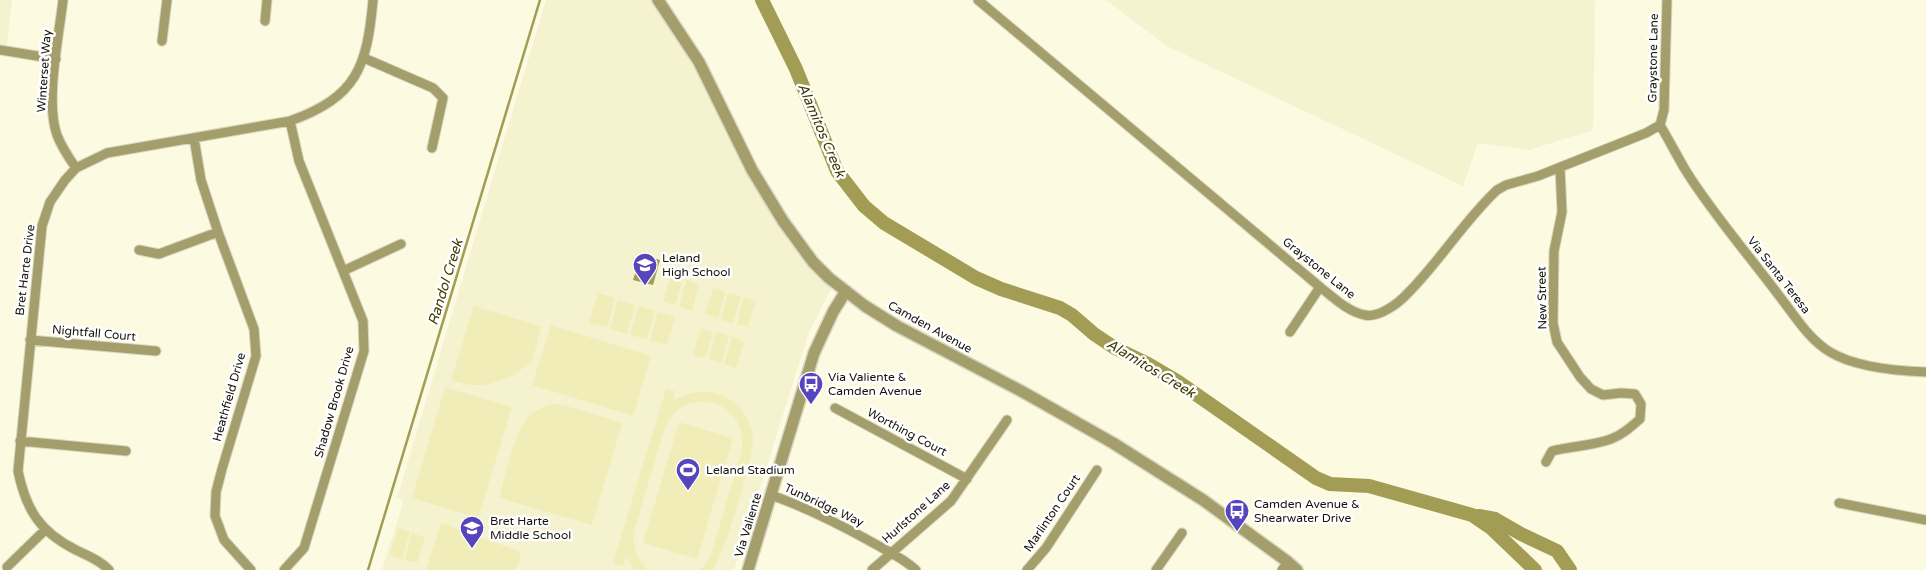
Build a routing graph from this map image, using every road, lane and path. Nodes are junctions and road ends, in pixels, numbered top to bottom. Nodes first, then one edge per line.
1 (63, 0) edge
2 (167, 0) edge
3 (267, 0) edge
4 (373, 0) edge
5 (658, 0) edge
6 (978, 0) edge
7 (1667, 0) edge
8 (265, 21) dead end
9 (162, 41) dead end
10 (0, 50) edge
11 (364, 58) junction
12 (56, 59) junction
13 (290, 121) junction
14 (1660, 125) junction
15 (194, 138) junction
16 (432, 148) dead end
17 (1560, 167) junction
18 (76, 168) junction
19 (218, 232) junction
20 (401, 244) dead end
21 (139, 250) dead end
22 (343, 271) junction
23 (1320, 287) junction
24 (846, 291) junction
25 (1290, 332) dead end
26 (30, 340) junction
27 (156, 351) dead end
28 (1926, 372) edge
29 (835, 408) dead end
30 (1007, 420) dead end
31 (20, 441) junction
32 (126, 451) dead end
33 (1546, 462) dead end
34 (1097, 470) dead end
35 (967, 479) junction
36 (771, 495) junction
37 (1839, 503) dead end
38 (1926, 520) edge
39 (45, 530) junction
40 (1182, 533) dead end
41 (891, 552) junction
42 (1285, 566) edge
43 (7, 567) dead end
44 (109, 570) edge
45 (252, 570) edge
46 (284, 570) edge
47 (748, 570) edge
48 (872, 570) edge
49 (916, 570) edge
50 (1027, 570) edge
51 (1156, 570) edge
52 (1297, 570) edge

1 - 12 street, Winterset Way
2 - 9 street
3 - 8 street
4 - 11 street, Bret Harte Drive
5 - 24 street, Camden Avenue
6 - 23 street, Graystone Lane
7 - 14 street, Graystone Lane
10 - 12 street
11 - 13 street, Bret Harte Drive
11 - 16 street
12 - 18 street, Winterset Way
13 - 15 street, Bret Harte Drive
13 - 22 street, Shadow Brook Drive
14 - 17 street, Graystone Lane
14 - 28 street, Via Santa Teresa
15 - 18 street, Bret Harte Drive
15 - 19 street, Heathfield Drive
17 - 23 street, Graystone Lane
17 - 33 street, New Street
18 - 26 street, Bret Harte Drive
19 - 21 street
19 - 45 street, Heathfield Drive
20 - 22 street
22 - 46 street, Shadow Brook Drive
23 - 25 street
24 - 36 street, Via Valiente
24 - 42 street, Camden Avenue
26 - 27 street, Nightfall Court
26 - 31 street, Bret Harte Drive
29 - 35 street, Worthing Court
30 - 35 street, Hurlstone Lane
31 - 32 street
31 - 39 street, Bret Harte Drive
34 - 50 street, Marlinton Court
35 - 41 street, Hurlstone Lane
36 - 41 street, Tunbridge Way
36 - 47 street, Via Valiente
37 - 38 street
39 - 43 street
39 - 44 street, Bret Harte Drive
40 - 51 street
41 - 48 street, Hurlstone Lane
41 - 49 street, Tunbridge Way
42 - 52 street, Camden Avenue

